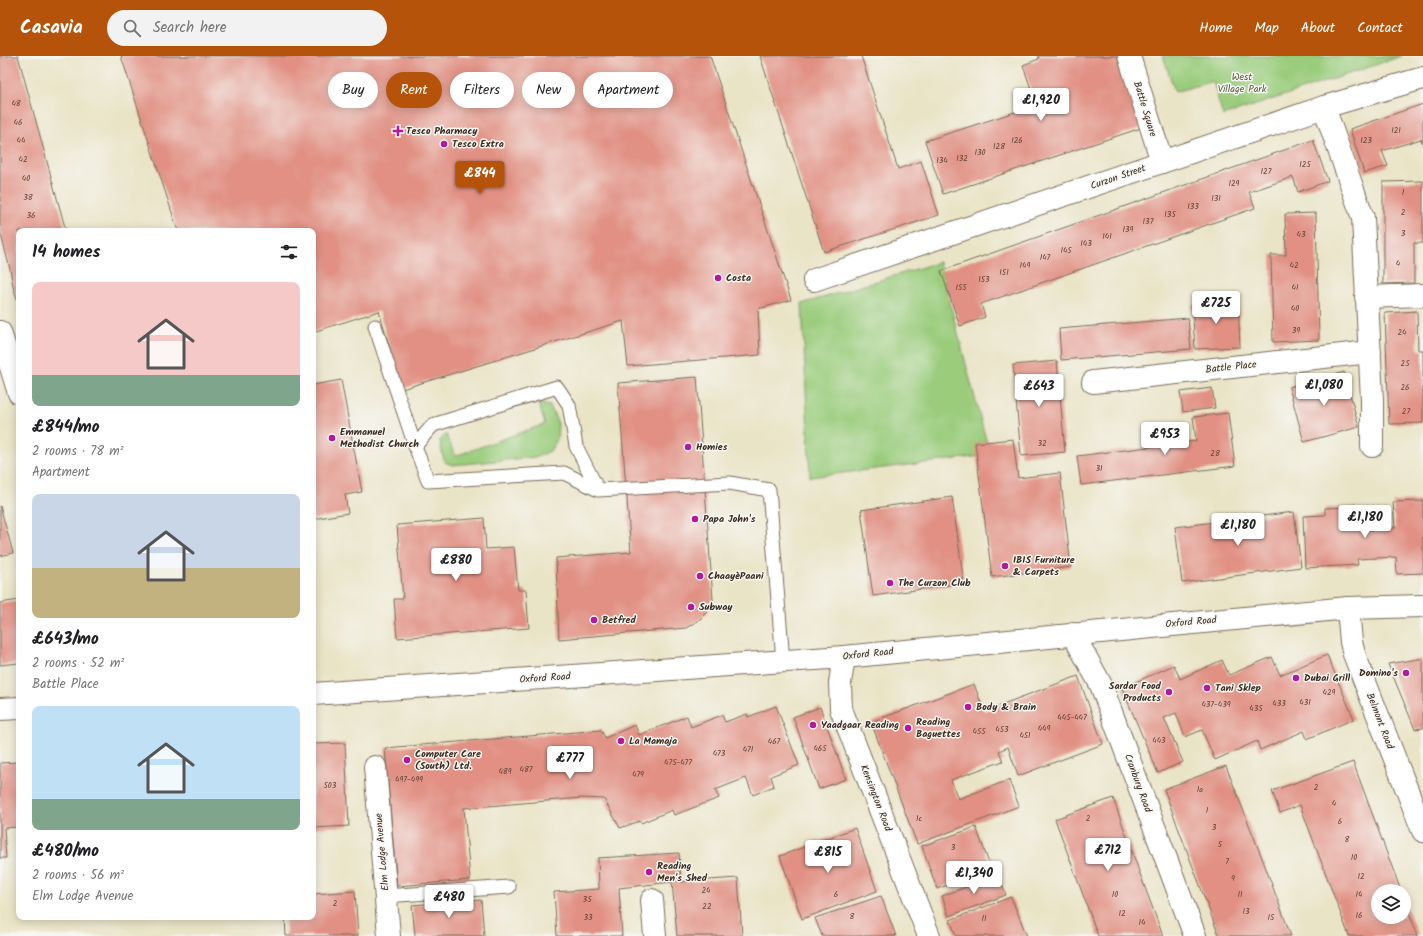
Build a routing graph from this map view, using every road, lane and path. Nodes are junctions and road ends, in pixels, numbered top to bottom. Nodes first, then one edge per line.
1 (1129, 56) edge
2 (1423, 78) edge
3 (1324, 108) junction
4 (1162, 162) junction
5 (814, 280) dead end
6 (1423, 295) edge
7 (1366, 298) junction
8 (375, 326) dead end
9 (0, 332) edge
10 (1370, 352) junction
11 (1093, 382) dead end
12 (16, 383) edge
13 (415, 446) junction
14 (1372, 446) dead end
15 (598, 490) junction
16 (1423, 606) edge
17 (1348, 608) junction
18 (1073, 634) junction
19 (844, 656) junction
20 (783, 661) junction
21 (316, 694) edge
22 (16, 708) edge
23 (0, 709) edge
24 (375, 768) dead end
25 (1423, 831) edge
26 (509, 887) dead end
27 (386, 896) junction
28 (652, 900) dead end
29 (389, 936) edge
30 (655, 936) edge
31 (929, 936) edge
32 (1195, 936) edge

1 - 4 street, Battle Square
2 - 3 street, Curzon Street
3 - 4 street, Curzon Street
3 - 7 street
4 - 5 street, Curzon Street
6 - 7 street
7 - 10 street
8 - 13 lane
9 - 12 street
10 - 11 street, Battle Place
10 - 14 street
13 - 15 lane
13 - 15 lane
15 - 20 lane
16 - 17 street, Oxford Road
17 - 18 street, Oxford Road
17 - 25 street, Belmont Road
18 - 19 street, Oxford Road
18 - 32 street, Cranbury Road
19 - 20 street, Oxford Road
19 - 31 street, Kensington Road
20 - 21 street, Oxford Road
22 - 23 street
24 - 27 street, Elm Lodge Avenue
26 - 27 lane
27 - 29 street, Elm Lodge Avenue
28 - 30 street

